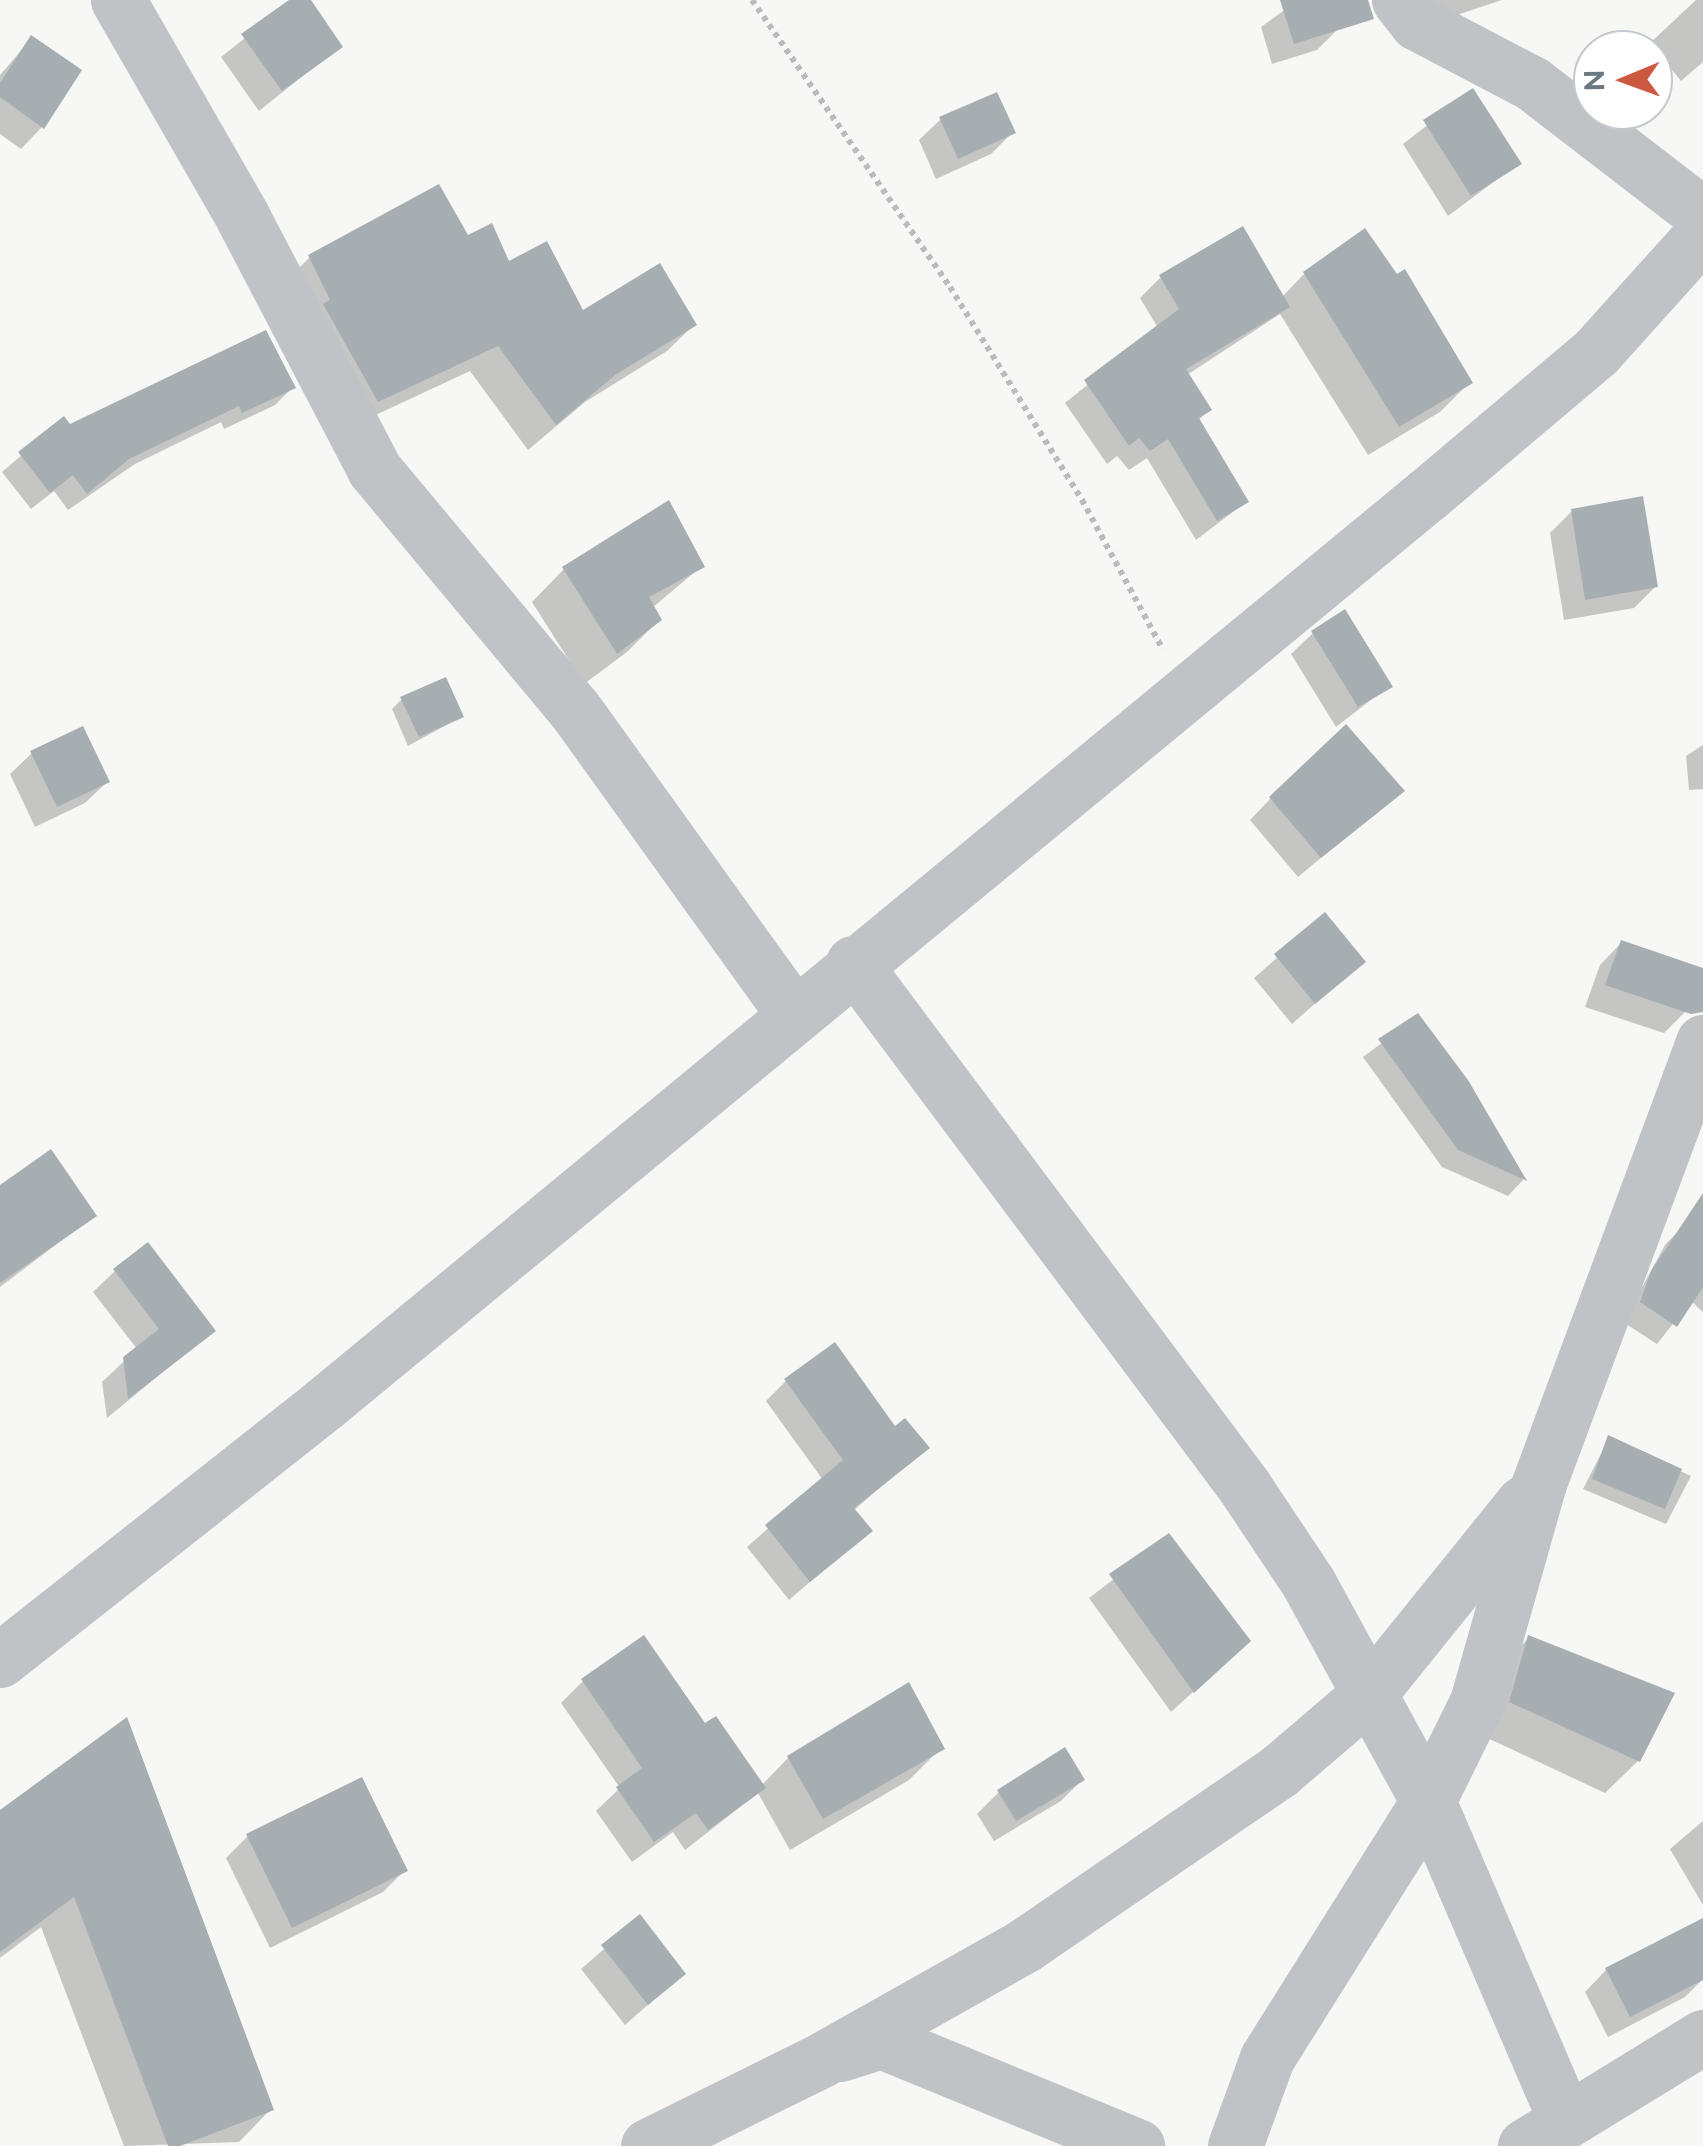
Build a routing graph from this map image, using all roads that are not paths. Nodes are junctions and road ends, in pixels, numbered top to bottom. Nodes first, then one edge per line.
1 (118, 0) edge
2 (1400, 0) edge
3 (1703, 215) edge
4 (1703, 232) edge
5 (853, 963) junction
6 (793, 1013) junction
7 (1703, 1042) edge
8 (1538, 1486) junction
9 (0, 1660) edge
10 (1368, 1695) junction
11 (1428, 1802) junction
12 (1703, 2037) edge
13 (822, 2059) junction
14 (1545, 2133) edge
15 (648, 2146) edge
16 (1136, 2146) edge
17 (1235, 2146) edge

1 - 6 street
2 - 3 street
4 - 5 street
5 - 6 street
5 - 10 street
6 - 9 street
7 - 8 street
8 - 10 street
8 - 11 street
10 - 11 street
10 - 13 street
11 - 14 street
11 - 17 street
12 - 14 street
13 - 15 street
13 - 16 street

